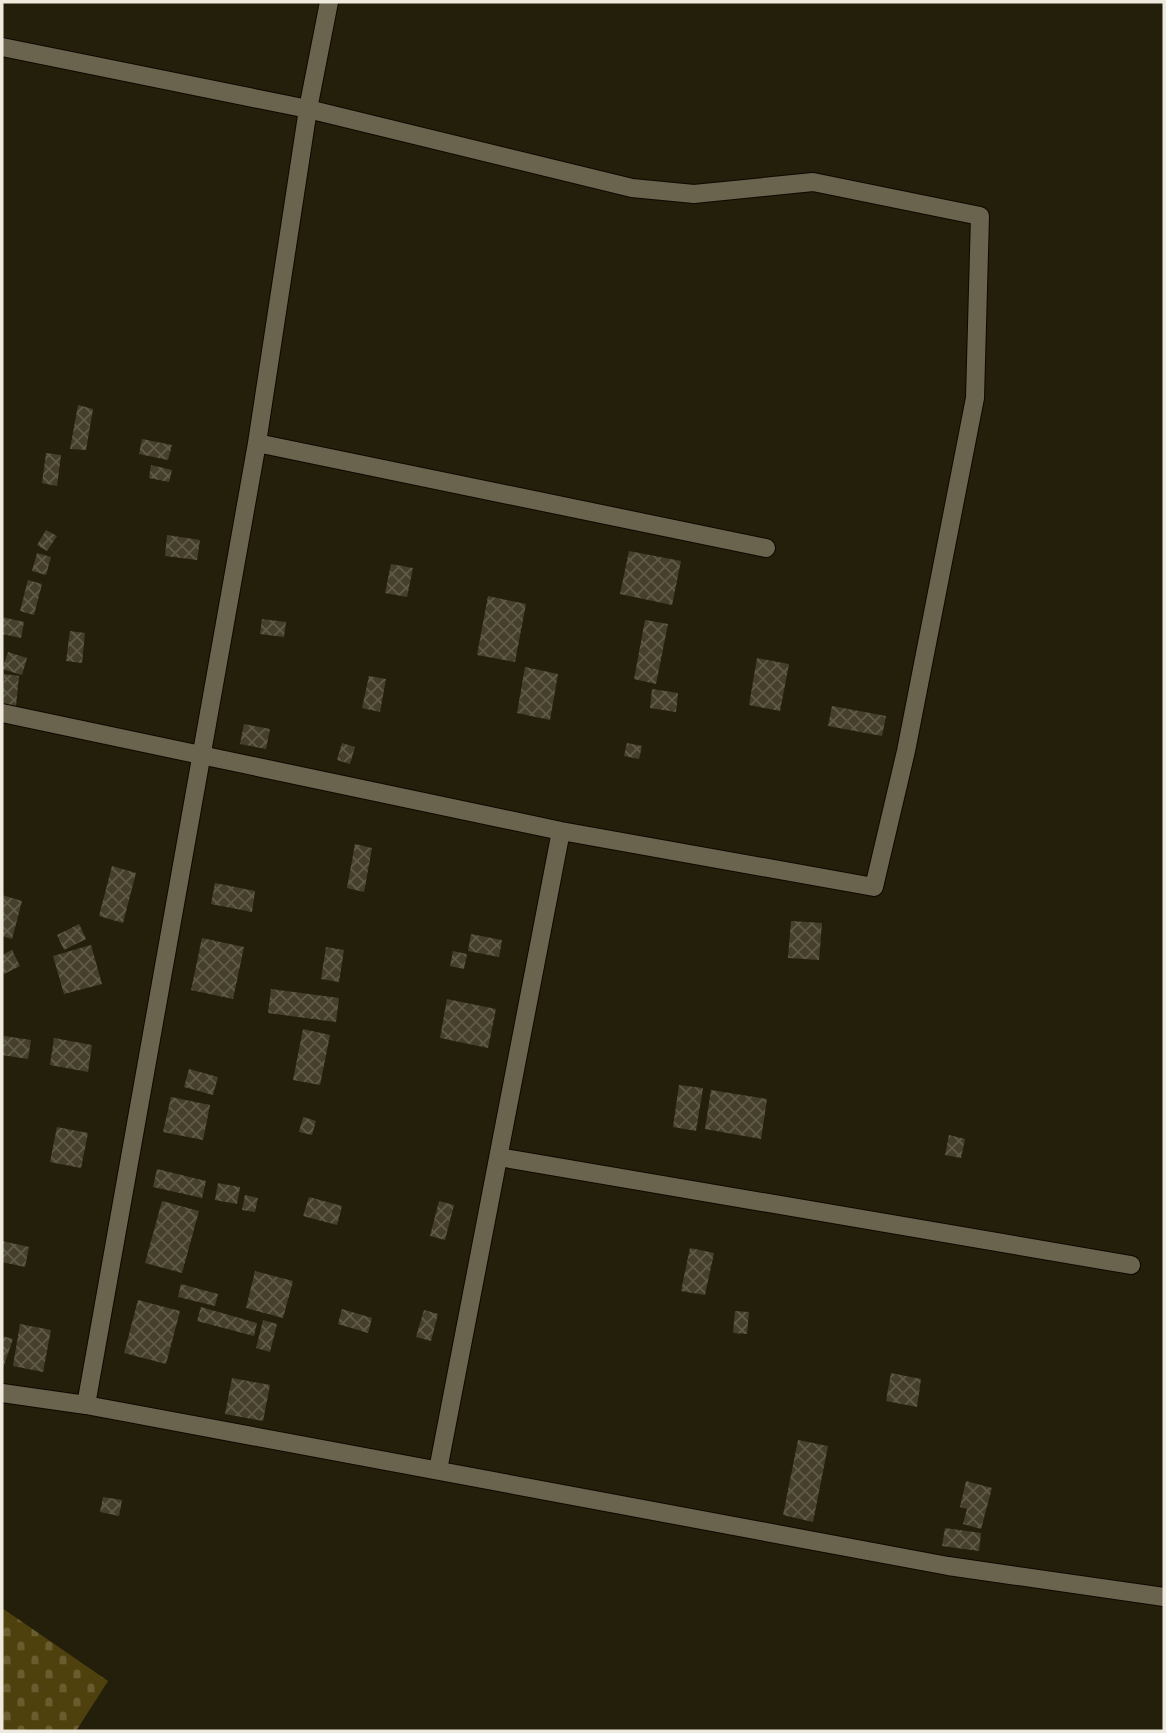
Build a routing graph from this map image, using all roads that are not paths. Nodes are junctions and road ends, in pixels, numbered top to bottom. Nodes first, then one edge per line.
1 (329, 2) edge
2 (2, 47) edge
3 (308, 109) junction
4 (257, 443) junction
5 (766, 548) dead end
6 (2, 713) edge
7 (202, 755) junction
8 (561, 831) junction
9 (499, 1157) junction
10 (1131, 1265) dead end
11 (2, 1393) edge
12 (86, 1405) junction
13 (438, 1470) junction
14 (1164, 1597) edge

1 - 3 street
2 - 3 street
3 - 4 street
3 - 8 street
4 - 5 street
4 - 7 street
6 - 7 street
7 - 8 street
7 - 12 street
8 - 9 street
9 - 10 street
9 - 13 street
11 - 12 street
12 - 13 street
13 - 14 street

